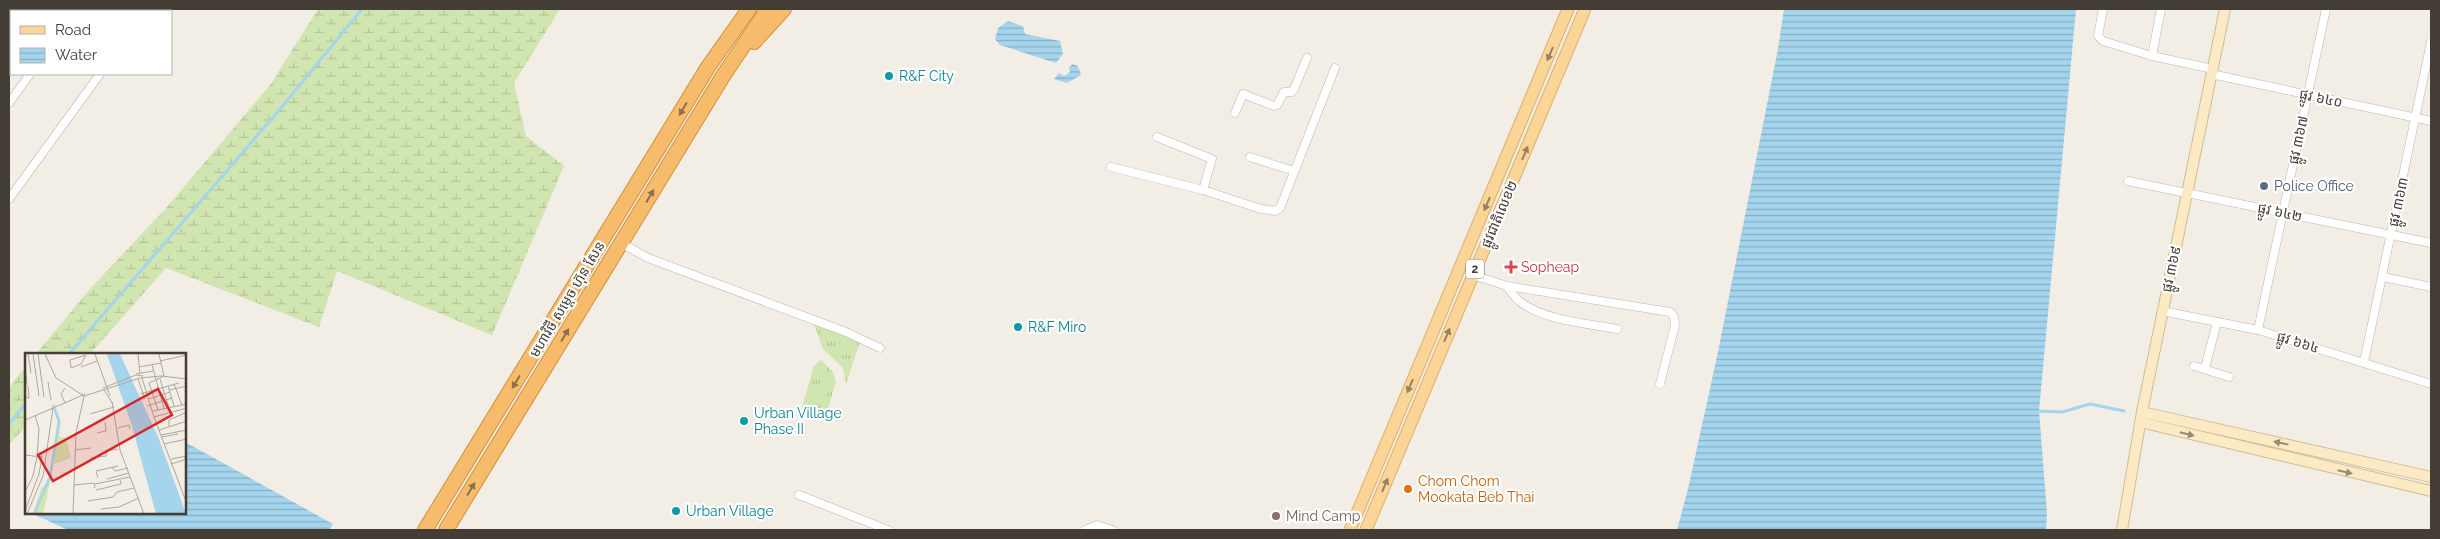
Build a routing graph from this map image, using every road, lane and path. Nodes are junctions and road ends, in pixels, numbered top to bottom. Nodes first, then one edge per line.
1 (737, 9) edge
2 (749, 9) edge
3 (768, 9) edge
4 (784, 9) edge
5 (1568, 9) edge
6 (1585, 9) edge
7 (2103, 9) edge
8 (2161, 9) edge
9 (2225, 9) edge
10 (2326, 9) edge
11 (2431, 42) edge
12 (2152, 56) junction
13 (1307, 58) dead end
14 (708, 67) junction
15 (1335, 68) dead end
16 (2212, 71) junction
17 (29, 75) edge
18 (99, 75) edge
19 (723, 76) junction
20 (2308, 95) junction
21 (9, 103) edge
22 (1235, 113) dead end
23 (2416, 117) junction
24 (2431, 120) edge
25 (1157, 137) dead end
26 (1250, 157) dead end
27 (1111, 167) dead end
28 (1294, 171) junction
29 (2128, 180) dead end
30 (1202, 190) junction
31 (2187, 192) junction
32 (9, 199) edge
33 (2283, 212) junction
34 (2391, 235) junction
35 (621, 243) junction
36 (2431, 243) edge
37 (1473, 275) junction
38 (2383, 277) junction
39 (1507, 286) junction
40 (2431, 287) edge
41 (2162, 311) junction
42 (2217, 322) junction
43 (1617, 329) dead end
44 (2258, 330) junction
45 (1427, 346) junction
46 (880, 348) dead end
47 (1440, 352) junction
48 (2364, 362) junction
49 (2194, 366) dead end
50 (2205, 368) junction
51 (2230, 376) dead end
52 (1660, 384) dead end
53 (2431, 384) edge
54 (2141, 417) junction
55 (2431, 477) edge
56 (2431, 491) edge
57 (799, 495) dead end
58 (1364, 496) junction
59 (1378, 502) junction
60 (425, 530) edge
61 (446, 530) edge
62 (888, 530) edge
63 (1085, 530) edge
64 (1112, 530) edge
65 (1350, 530) edge
66 (1366, 530) edge
67 (2122, 530) edge

1 - 14 highway
2 - 14 highway
3 - 19 highway
4 - 19 highway
5 -> 45 main road, ផ្លូវជាតិលេខ២ / 2
37 -> 6 main road, ផ្លូវជាតិលេខ២ / 2
7 - 12 street, ផ្លូវ ៦៤០
8 - 12 street
9 - 16 main road, ផ្លូវ ៣៦៩
10 - 20 street, ផ្លូវ ៣៦៧
11 - 23 street, ផ្លូវ ៣៦៣
12 - 16 street, ផ្លូវ ៦៤០
13 - 22 street
14 -> 60 highway, មហាវិថី សម្តេច ហ៊ុន សែន
15 - 28 street
16 - 20 street, ផ្លូវ ៦៤០
16 - 31 main road, ផ្លូវ ៣៦៩
17 - 21 street
18 - 32 street
35 -> 19 highway, មហាវិថី សម្តេច ហ៊ុន សែន
20 - 23 street, ផ្លូវ ៦៤០
20 - 33 street, ផ្លូវ ៣៦៧
23 - 24 street, ផ្លូវ ៦៤០
23 - 34 street, ផ្លូវ ៣៦៣
25 - 30 street
26 - 28 street
27 - 30 street
28 - 30 street
29 - 31 street, ផ្លូវ ៦៤២
31 - 33 street, ផ្លូវ ៦៤២
31 - 41 main road, ផ្លូវ ៣៦៩
33 - 34 street, ផ្លូវ ៦៤២
33 - 44 street, ផ្លូវ ៣៦៧
34 - 36 street, ផ្លូវ ៦៤២
34 - 38 street, ផ្លូវ ៣៦៣
35 - 46 street
61 -> 35 highway, មហាវិថី សម្តេច ហ៊ុន សែន
37 - 39 street
47 -> 37 main road, ផ្លូវជាតិលេខ២ / 2
38 - 40 street
38 - 48 street, ផ្លូវ ៣៦៣
39 - 43 street
39 - 52 street
41 - 42 street, ផ្លូវ ៦៦៤
41 - 54 main road, ផ្លូវ ៣៦៩
42 - 44 street, ផ្លូវ ៦៦៤
42 - 50 street
44 - 48 street, ផ្លូវ ៦៦៤
45 - 47 main road
45 -> 58 main road, ផ្លូវជាតិលេខ២ / 2
59 -> 47 main road, ផ្លូវជាតិលេខ២ / 2
48 - 53 street, ផ្លូវ ៦៦៤
49 - 50 street
50 - 51 street
55 -> 54 main road
54 -> 56 main road
54 - 67 main road, ផ្លូវ ៣៦៩
57 - 62 street
58 - 59 main road
58 - 65 main road, ផ្លូវជាតិលេខ២ / 2
59 - 66 main road, ផ្លូវជាតិលេខ២ / 2
63 - 64 street

